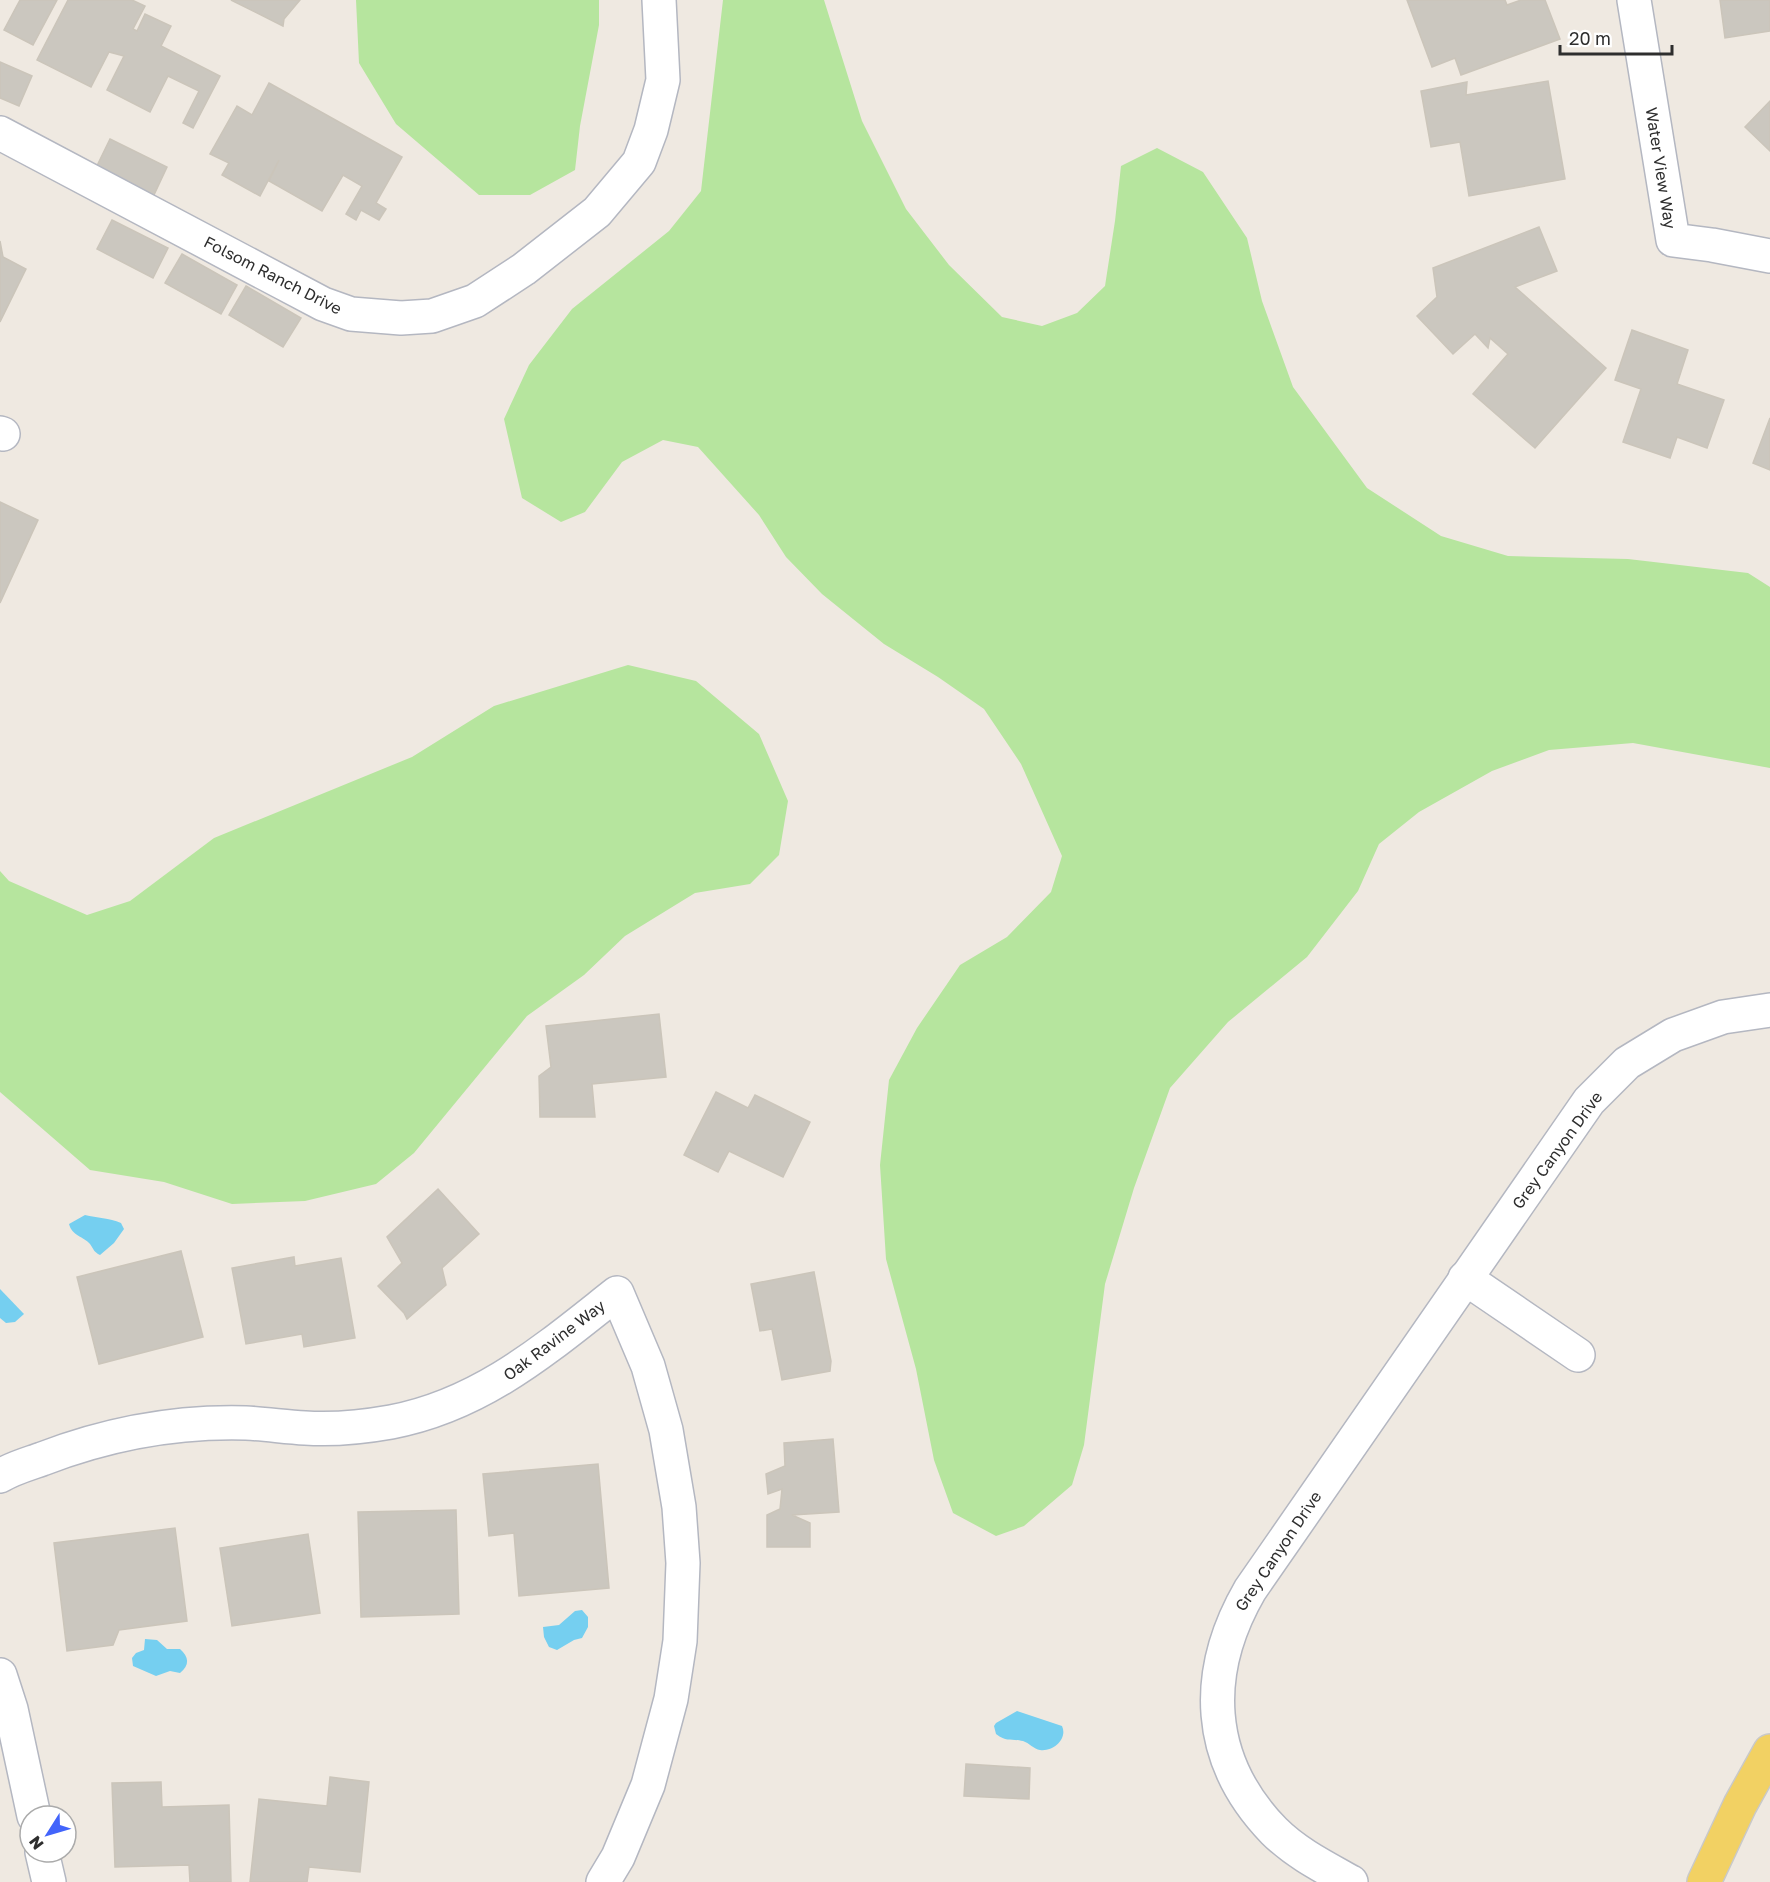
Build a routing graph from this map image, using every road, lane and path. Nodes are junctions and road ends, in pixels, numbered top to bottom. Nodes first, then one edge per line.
1 (659, 0) edge
2 (1634, 0) edge
3 (0, 133) edge
4 (1770, 256) edge
5 (1770, 1010) edge
6 (1465, 1278) junction
7 (1578, 1355) dead end
8 (0, 1476) edge
9 (0, 1675) edge
10 (1770, 1751) edge
11 (31, 1804) edge
12 (45, 1864) edge
13 (49, 1882) edge
14 (603, 1882) edge
15 (1351, 1882) edge
16 (1704, 1882) edge

1 - 3 street, Folsom Ranch Drive
2 - 4 street, Water View Way
5 - 6 street, Grey Canyon Drive
6 - 7 street
6 - 15 street, Grey Canyon Drive
8 - 14 street, Oak Ravine Way
9 - 11 street
10 - 16 main road
12 - 13 street

